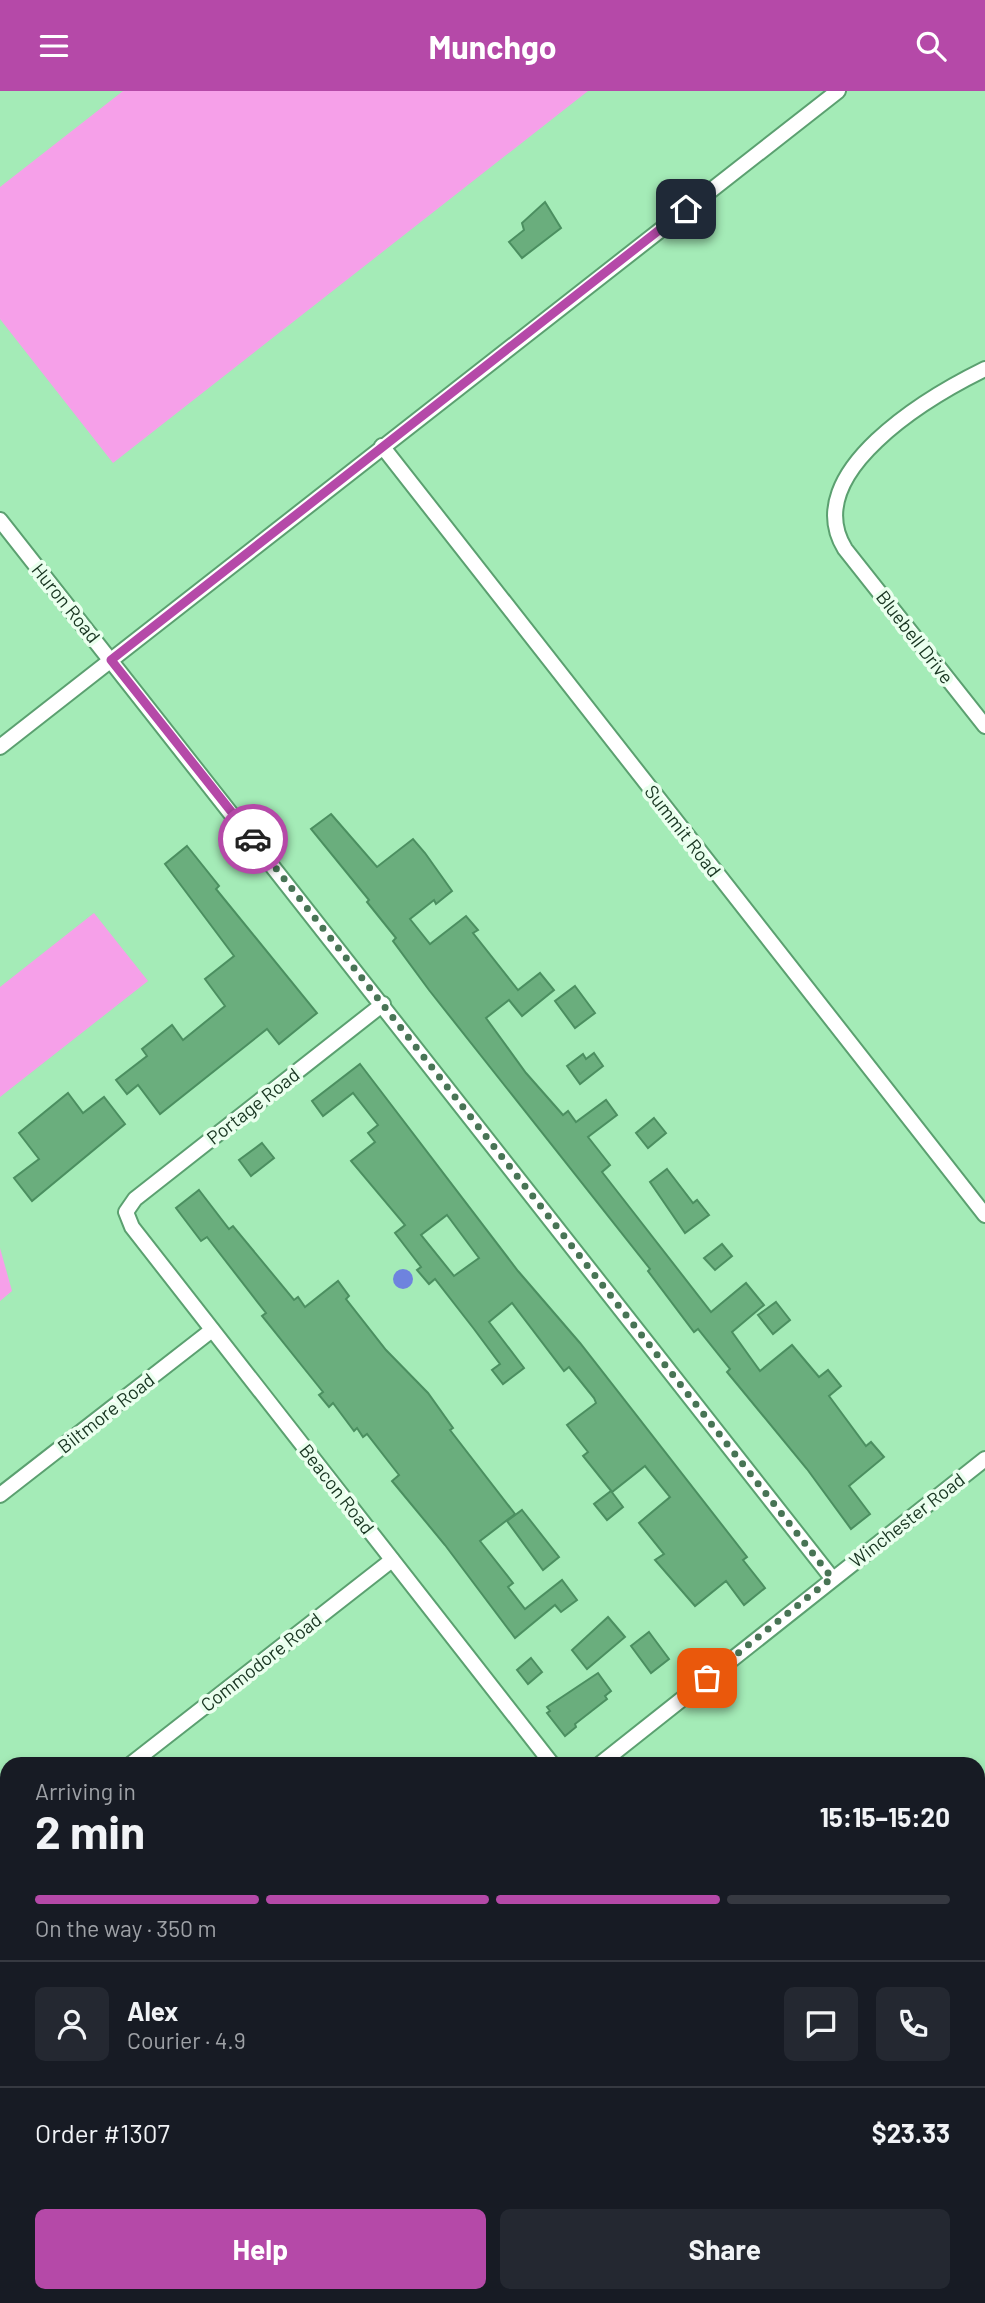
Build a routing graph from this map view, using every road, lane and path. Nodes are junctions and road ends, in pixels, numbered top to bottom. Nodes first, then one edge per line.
1 (838, 91) edge
2 (985, 369) edge
3 (382, 446) junction
4 (0, 520) edge
5 (111, 660) junction
6 (985, 726) edge
7 (0, 747) edge
8 (383, 1004) junction
9 (126, 1212) joint
10 (985, 1215) edge
11 (212, 1330) junction
12 (985, 1459) edge
13 (0, 1495) edge
14 (392, 1560) junction
15 (832, 1578) junction
16 (140, 1757) edge
17 (547, 1757) edge
18 (609, 1757) edge

1 - 3 street
2 - 6 street, Bluebell Drive
3 - 5 street
3 - 10 street, Summit Road
4 - 5 street, Huron Road
5 - 7 street
5 - 8 street, Huron Road
8 - 9 street, Portage Road
8 - 15 street, Huron Road
9 - 11 street, Beacon Road
11 - 13 street, Biltmore Road
11 - 14 street, Beacon Road
12 - 15 street, Winchester Road
14 - 16 street, Commodore Road
14 - 17 street, Beacon Road
15 - 18 street, Winchester Road

